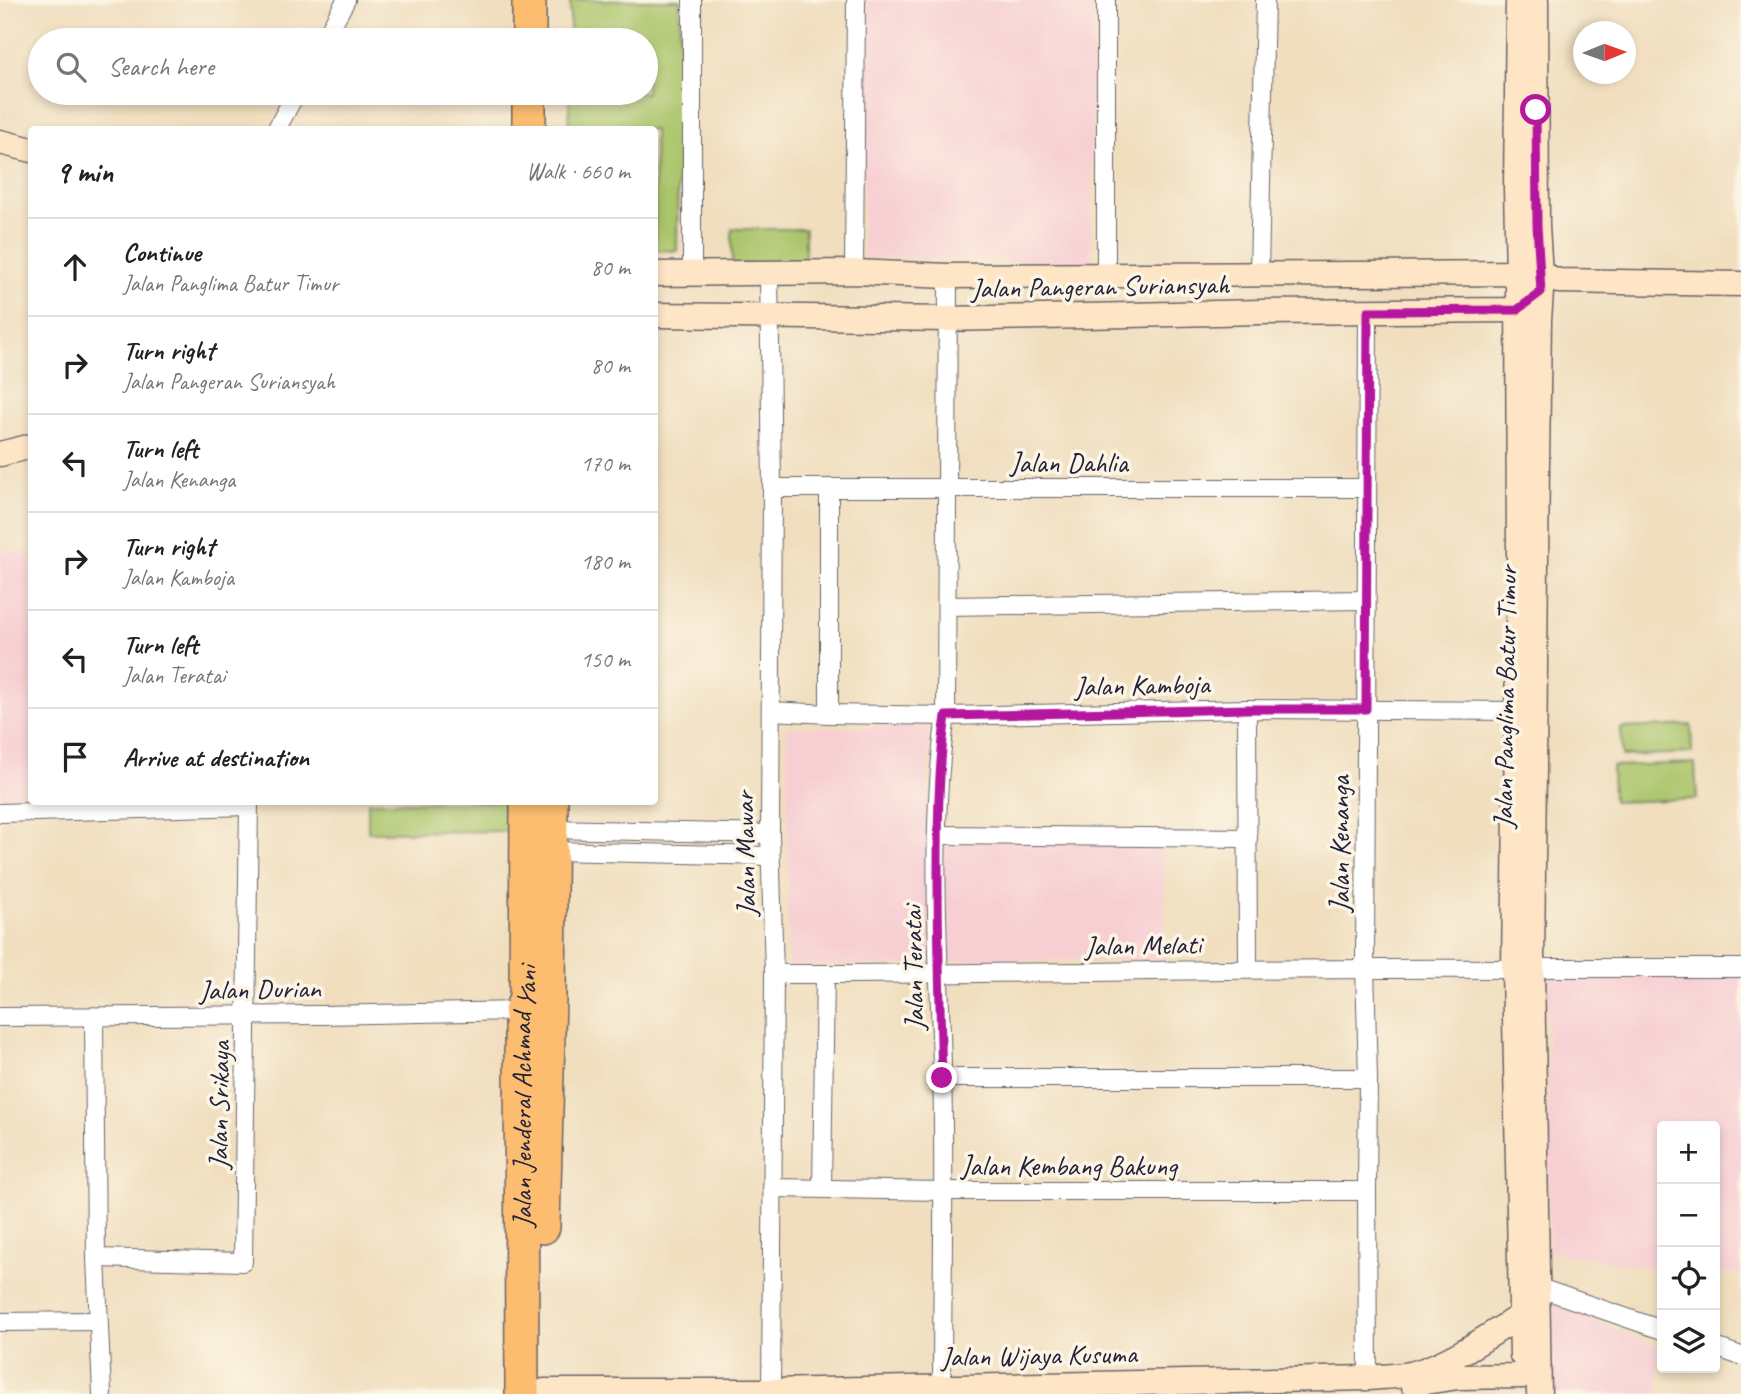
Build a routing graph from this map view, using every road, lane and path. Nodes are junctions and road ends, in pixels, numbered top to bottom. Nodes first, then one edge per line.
1 (346, 0) edge
2 (529, 0) edge
3 (551, 0) edge
4 (692, 0) edge
5 (856, 0) edge
6 (1106, 0) edge
7 (1265, 0) edge
8 (1518, 0) edge
9 (1536, 0) edge
10 (331, 28) edge
11 (529, 28) edge
12 (552, 28) edge
13 (290, 105) edge
14 (529, 105) edge
15 (552, 105) edge
16 (278, 126) edge
17 (529, 126) edge
18 (552, 126) edge
19 (0, 142) edge
20 (28, 149) edge
21 (1526, 188) junction
22 (854, 272) junction
23 (692, 273) junction
24 (769, 273) junction
25 (658, 274) edge
26 (1259, 274) junction
27 (1107, 275) junction
28 (948, 276) junction
29 (1539, 280) junction
30 (1741, 284) edge
31 (1517, 310) junction
32 (1368, 311) junction
33 (658, 315) edge
34 (769, 316) junction
35 (947, 318) junction
36 (28, 447) edge
37 (0, 454) edge
38 (772, 488) junction
39 (829, 488) junction
40 (947, 488) junction
41 (1367, 488) junction
42 (1528, 494) junction
43 (1528, 561) junction
44 (1366, 600) junction
45 (947, 606) junction
46 (1247, 709) junction
47 (1366, 709) junction
48 (771, 711) junction
49 (1516, 711) junction
50 (829, 714) junction
51 (946, 716) junction
52 (1524, 765) junction
53 (221, 805) edge
54 (249, 805) edge
55 (527, 805) edge
56 (0, 813) edge
57 (551, 827) edge
58 (770, 834) junction
59 (938, 835) junction
60 (1248, 838) junction
61 (770, 856) junction
62 (1365, 967) junction
63 (1523, 968) junction
64 (1741, 968) edge
65 (1248, 969) junction
66 (774, 974) junction
67 (825, 974) junction
68 (939, 975) junction
69 (532, 1001) junction
70 (246, 1015) junction
71 (0, 1017) edge
72 (94, 1017) junction
73 (942, 1078) junction
74 (1368, 1078) junction
75 (772, 1188) junction
76 (822, 1188) junction
77 (942, 1191) junction
78 (1367, 1191) junction
79 (96, 1258) junction
80 (1537, 1287) junction
81 (1520, 1316) junction
82 (98, 1321) junction
83 (0, 1322) edge
84 (1657, 1328) edge
85 (1720, 1349) edge
86 (1741, 1356) edge
87 (1368, 1378) junction
88 (943, 1387) junction
89 (1141, 1388) edge
90 (1529, 1388) edge
91 (771, 1391) junction
92 (537, 1393) edge
93 (658, 1393) edge
94 (102, 1394) edge
95 (1182, 1394) edge

1 - 10 street
2 - 11 highway
3 - 12 highway
4 - 23 street
5 - 22 street
6 - 27 street
7 - 26 street
8 - 21 street, Jalan Panglima Batur Timur
9 - 21 street, Jalan Panglima Batur Timur
13 - 16 street
14 - 17 highway
15 - 18 highway
19 - 20 street
21 - 29 street, Jalan Panglima Batur Timur
22 - 24 street, Jalan Pangeran Suriansyah
22 - 28 street, Jalan Pangeran Suriansyah
23 - 24 street, Jalan Pangeran Suriansyah
23 - 25 street, Jalan Pangeran Suriansyah
24 - 34 street, Jalan Mawar
26 - 27 street, Jalan Pangeran Suriansyah
26 - 29 street, Jalan Pangeran Suriansyah
27 - 28 street, Jalan Pangeran Suriansyah
28 - 35 street, Jalan Teratai
29 - 30 street, Jalan Pangeran Suriansyah
29 - 31 street
29 - 42 street, Jalan Panglima Batur Timur
31 - 32 street, Jalan Pangeran Suriansyah
31 - 42 street, Jalan Panglima Batur Timur
32 - 35 street, Jalan Pangeran Suriansyah
32 - 41 street, Jalan Kenanga
33 - 34 street, Jalan Pangeran Suriansyah
34 - 35 street, Jalan Pangeran Suriansyah
34 - 38 street, Jalan Mawar
35 - 40 street, Jalan Teratai
36 - 37 street
38 - 39 street, Jalan Dahlia
38 - 48 street, Jalan Mawar
39 - 40 street, Jalan Dahlia
39 - 50 street
40 - 41 street, Jalan Dahlia
40 - 45 street, Jalan Teratai
41 - 44 street, Jalan Kenanga
42 - 43 street, Jalan Panglima Batur Timur
43 - 49 street, Jalan Panglima Batur Timur
43 - 52 street, Jalan Panglima Batur Timur
44 - 45 street
44 - 47 street, Jalan Kenanga
45 - 51 street, Jalan Teratai
46 - 47 street, Jalan Kamboja
46 - 51 street, Jalan Kamboja
46 - 60 street
47 - 49 street, Jalan Kamboja
47 - 62 street, Jalan Kenanga
48 - 50 street, Jalan Kamboja
48 - 58 street, Jalan Mawar
49 - 52 street, Jalan Panglima Batur Timur
50 - 51 street, Jalan Kamboja
51 - 59 street, Jalan Teratai
52 - 63 street, Jalan Panglima Batur Timur
53 - 56 street
54 - 70 street, Jalan Srikaya
55 - 69 highway, Jalan Jenderal Achmad Yani
57 - 58 street
57 - 61 street
57 - 69 highway, Jalan Jenderal Achmad Yani
58 - 61 street, Jalan Mawar
59 - 60 street
59 - 68 street, Jalan Teratai
60 - 65 street
61 - 66 street, Jalan Mawar
62 - 63 street, Jalan Melati
62 - 65 street, Jalan Melati
62 - 74 street, Jalan Kenanga
63 - 64 street, Jalan Melati
63 - 80 street, Jalan Panglima Batur Timur
63 - 81 street, Jalan Panglima Batur Timur
65 - 68 street, Jalan Melati
66 - 67 street, Jalan Melati
66 - 75 street, Jalan Mawar
67 - 68 street, Jalan Melati
67 - 76 street
68 - 73 street, Jalan Teratai
69 - 70 street, Jalan Durian
69 - 92 highway, Jalan Jenderal Achmad Yani
70 - 72 street, Jalan Durian
70 - 79 street, Jalan Srikaya
71 - 72 street, Jalan Durian
72 - 79 street
73 - 74 street
73 - 77 street, Jalan Teratai
74 - 78 street, Jalan Kenanga
75 - 76 street, Jalan Kembang Bakung
75 - 91 street, Jalan Mawar
76 - 77 street, Jalan Kembang Bakung
77 - 78 street, Jalan Kembang Bakung
77 - 88 street, Jalan Teratai
78 - 87 street, Jalan Kenanga
79 - 82 street
80 - 84 street
80 - 90 street, Jalan Panglima Batur Timur
81 - 87 street, Jalan Wijaya Kusuma
81 - 90 street, Jalan Panglima Batur Timur
82 - 83 street
82 - 94 street
85 - 86 street
87 - 89 street, Jalan Wijaya Kusuma
88 - 89 street, Jalan Wijaya Kusuma
88 - 91 street, Jalan Wijaya Kusuma
90 - 95 street
91 - 93 street, Jalan Wijaya Kusuma
92 - 93 street, Jalan Wijaya Kusuma

